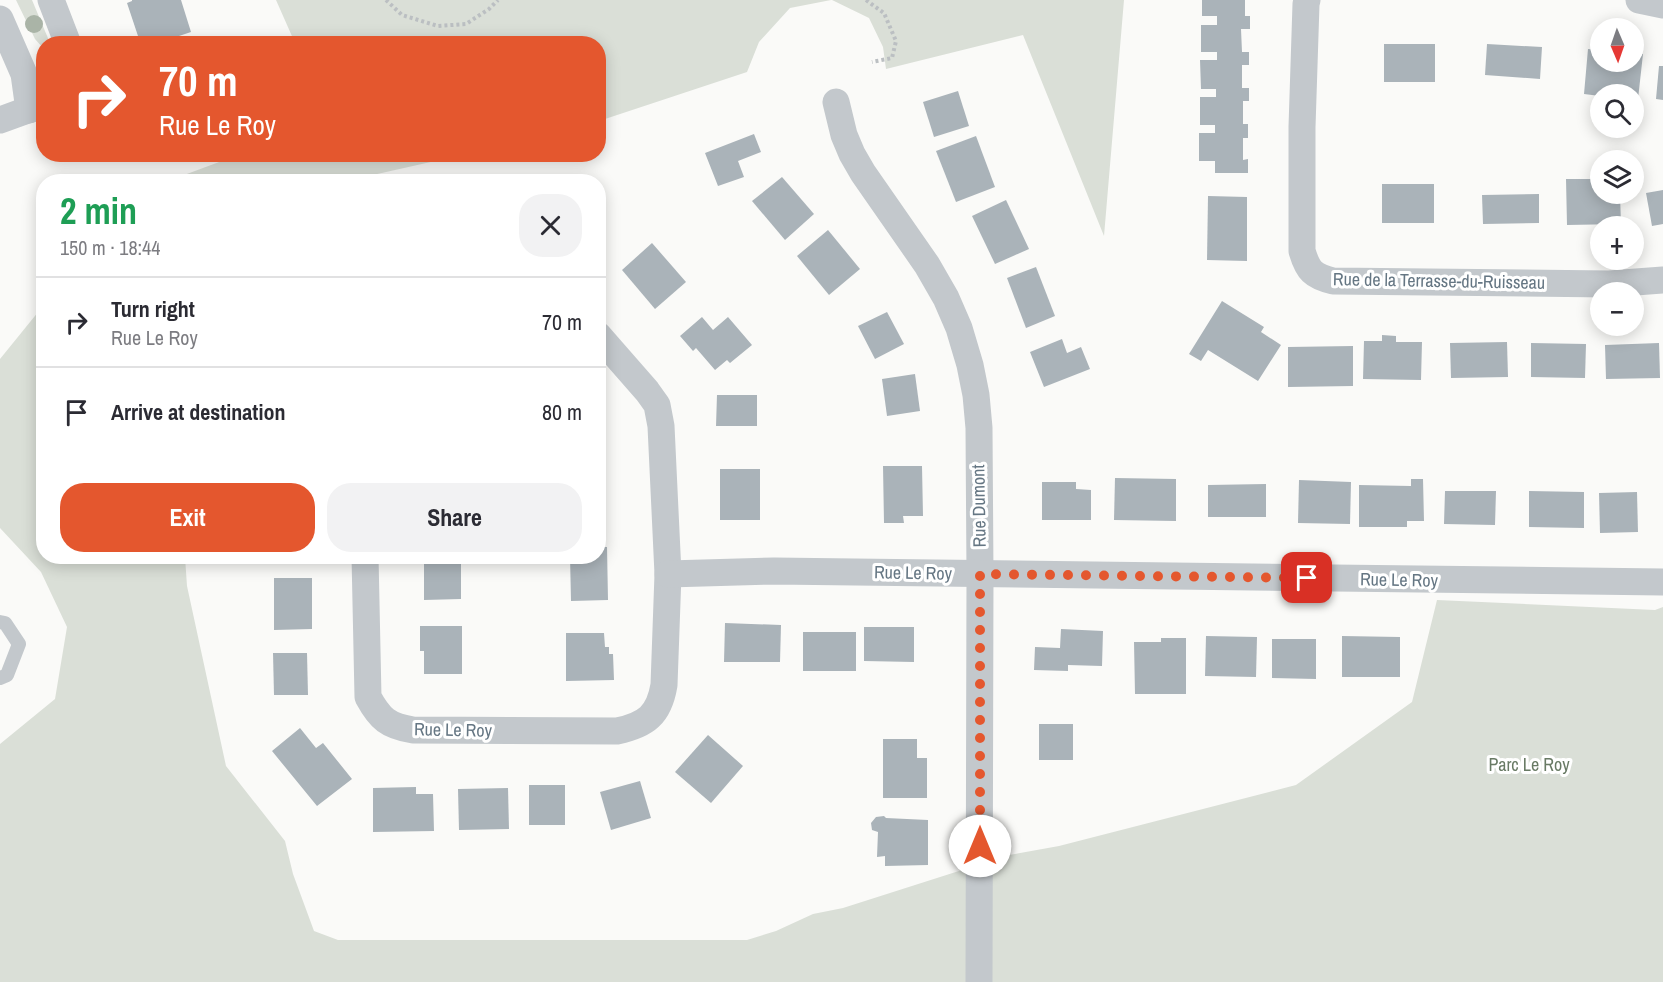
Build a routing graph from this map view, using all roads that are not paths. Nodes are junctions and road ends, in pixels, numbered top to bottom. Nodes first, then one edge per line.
1 (51, 0) edge
2 (1307, 0) edge
3 (1640, 0) edge
4 (1663, 5) edge
5 (0, 19) edge
6 (65, 36) edge
7 (836, 102) dead end
8 (36, 107) edge
9 (0, 120) edge
10 (1663, 279) edge
11 (606, 344) edge
12 (365, 564) edge
13 (668, 574) junction
14 (980, 574) junction
15 (1663, 582) edge
16 (0, 622) edge
17 (0, 678) edge
18 (979, 982) edge

1 - 6 street
2 - 10 street, Rue de la Terrasse-du-Ruisseau
3 - 4 street
5 - 8 street
7 - 14 street, Rue Dumont
8 - 9 street
11 - 13 street, Rue Le Roy
12 - 13 street, Rue Le Roy
13 - 14 street, Rue Le Roy
14 - 15 street, Rue Le Roy
14 - 18 street, Rue Dumont
16 - 17 lane

